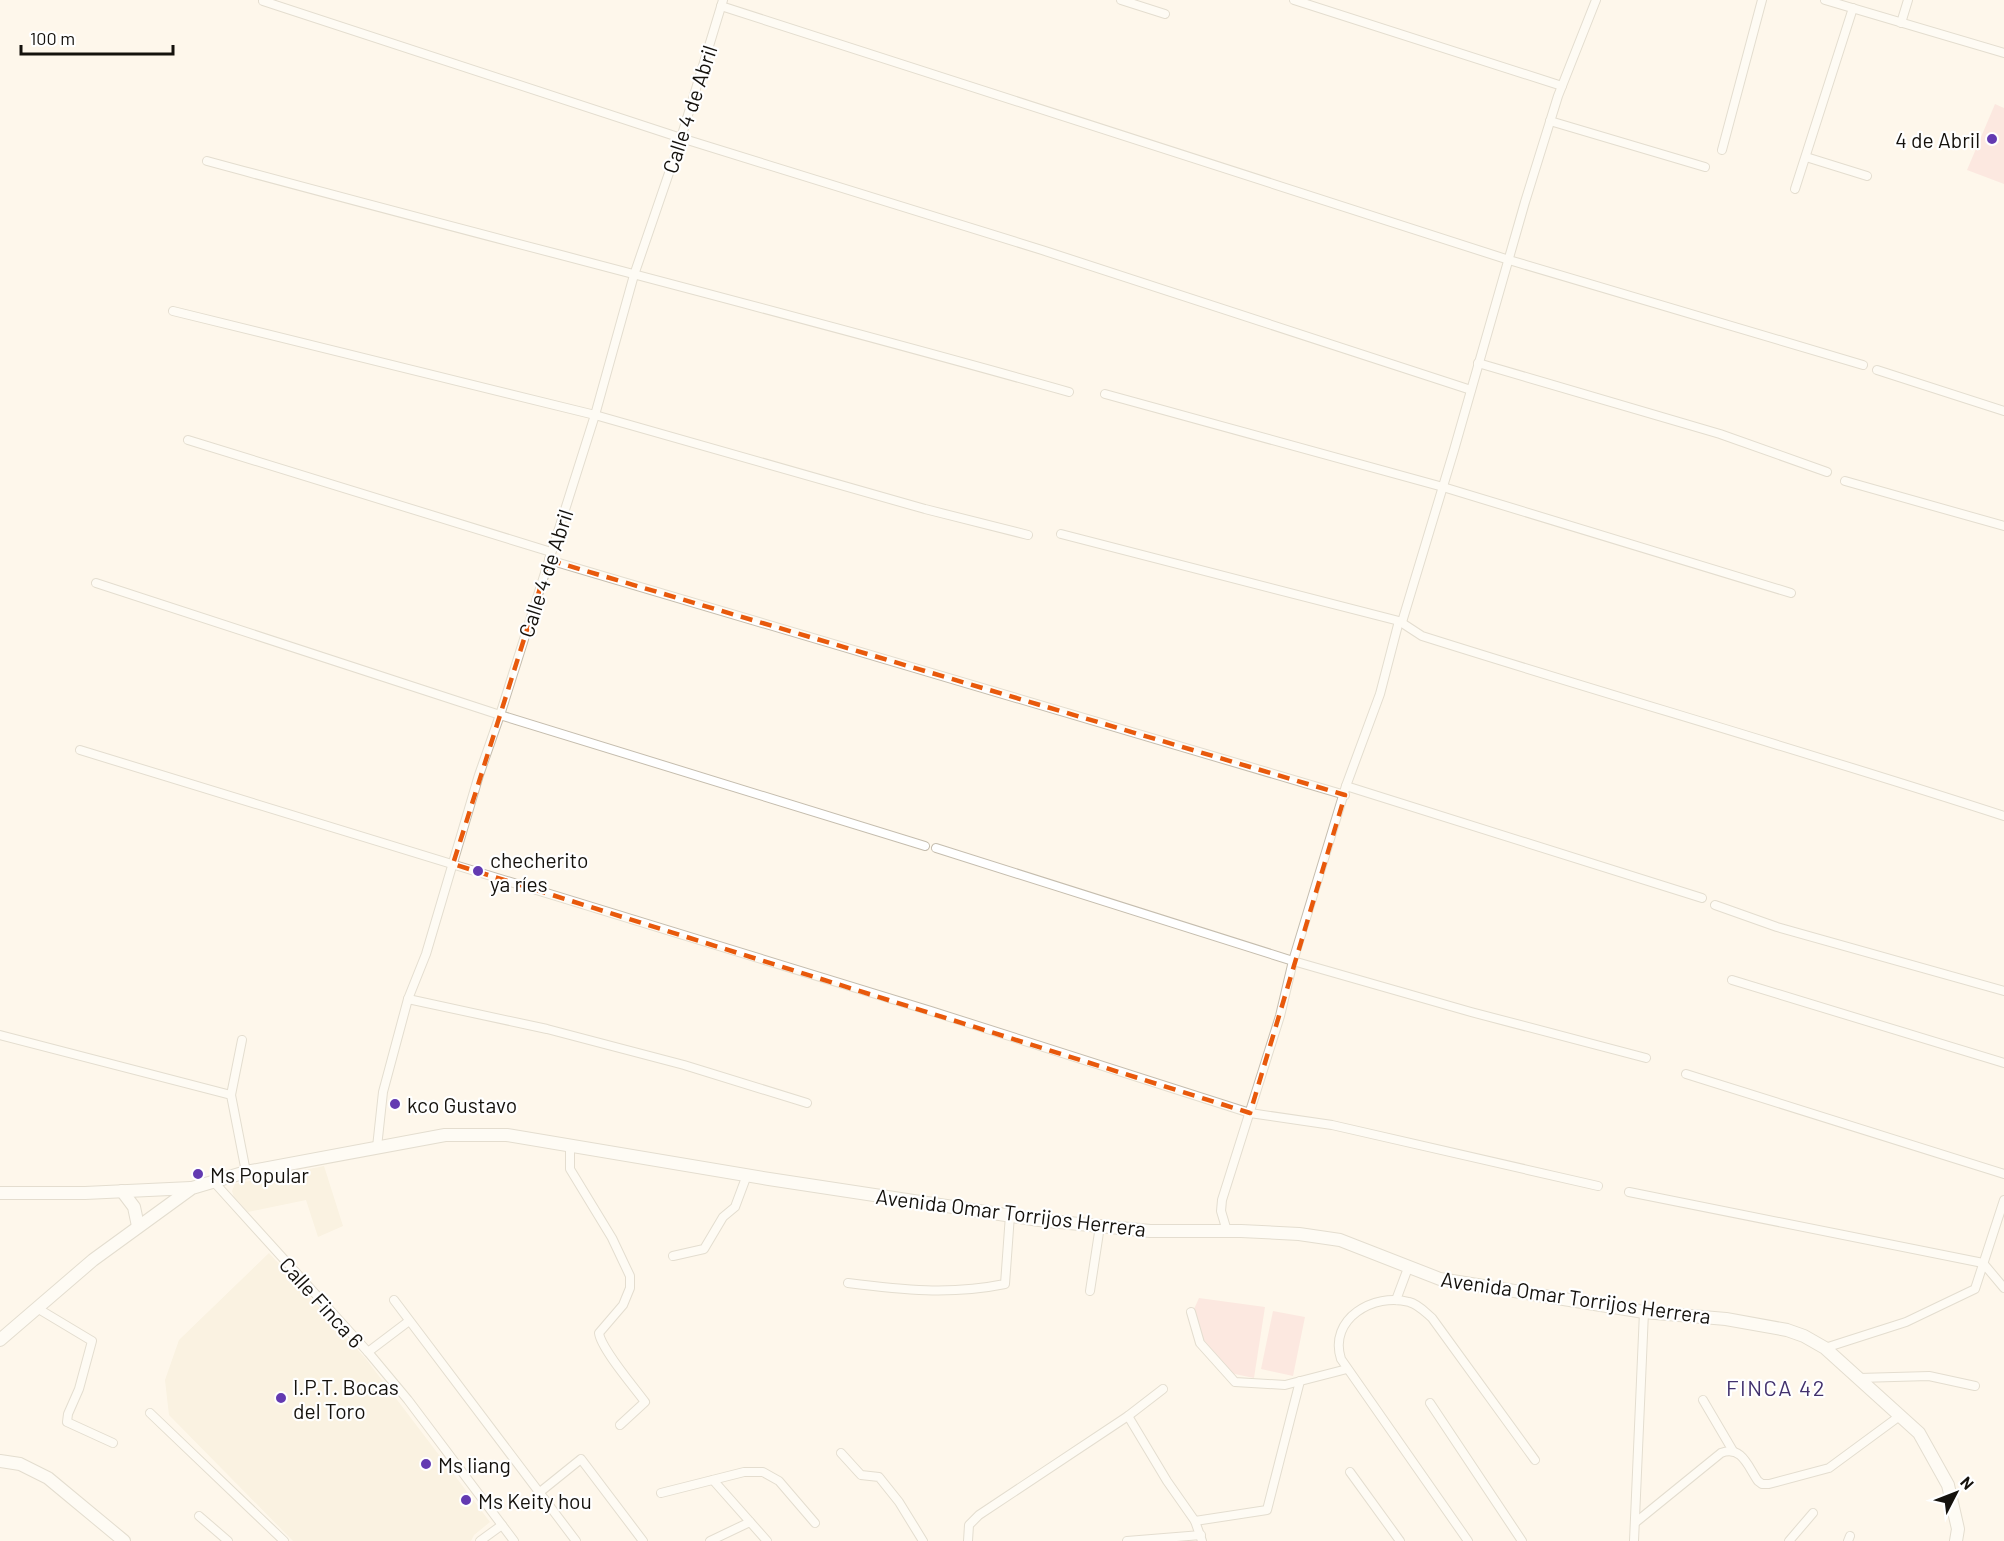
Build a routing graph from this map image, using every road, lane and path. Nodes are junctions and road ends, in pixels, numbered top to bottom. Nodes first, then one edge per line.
1 (1121, 0) edge
2 (1293, 0) edge
3 (1596, 0) edge
4 (1762, 0) edge
5 (1825, 0) edge
6 (1908, 0) edge
7 (263, 1) edge
8 (722, 3) edge
9 (1852, 8) junction
10 (1165, 14) dead end
11 (1901, 23) junction
12 (2004, 53) edge
13 (1562, 86) junction
14 (1550, 121) junction
15 (681, 138) junction
16 (1722, 150) dead end
17 (1806, 157) junction
18 (207, 161) dead end
19 (1705, 167) dead end
20 (1867, 176) dead end
21 (1795, 189) dead end
22 (1509, 260) junction
23 (634, 275) junction
24 (173, 311) dead end
25 (1478, 363) junction
26 (1863, 365) dead end
27 (1876, 370) dead end
28 (1471, 390) junction
29 (1069, 392) dead end
30 (1105, 394) dead end
31 (2004, 411) edge
32 (595, 415) junction
33 (188, 440) dead end
34 (1827, 472) dead end
35 (1845, 481) dead end
36 (1443, 487) junction
37 (2004, 526) edge
38 (1061, 534) dead end
39 (1028, 535) dead end
40 (550, 556) junction
41 (96, 582) dead end
42 (1791, 593) dead end
43 (1399, 621) junction
44 (500, 716) junction
45 (80, 750) dead end
46 (1345, 790) junction
47 (2004, 816) edge
48 (925, 846) dead end
49 (936, 848) dead end
50 (453, 864) junction
51 (1702, 898) dead end
52 (1715, 905) dead end
53 (1293, 961) junction
54 (1732, 980) dead end
55 (2004, 992) edge
56 (408, 999) junction
57 (0, 1035) edge
58 (242, 1041) dead end
59 (1646, 1058) dead end
60 (2004, 1063) edge
61 (1686, 1074) dead end
62 (231, 1095) junction
63 (807, 1102) dead end
64 (1250, 1113) junction
65 (570, 1145) junction
66 (377, 1147) junction
67 (246, 1172) junction
68 (2004, 1174) edge
69 (747, 1175) junction
70 (213, 1181) junction
71 (1598, 1186) dead end
72 (192, 1188) junction
73 (122, 1191) junction
74 (1629, 1192) dead end
75 (0, 1193) edge
76 (2004, 1200) edge
77 (1010, 1215) junction
78 (138, 1226) junction
79 (1100, 1226) junction
80 (1227, 1231) junction
81 (673, 1256) dead end
82 (1983, 1263) junction
83 (1408, 1268) junction
84 (848, 1284) dead end
85 (2004, 1288) edge
86 (1090, 1291) dead end
87 (394, 1300) dead end
88 (1396, 1300) junction
89 (37, 1308) junction
90 (1191, 1312) dead end
91 (1644, 1312) junction
92 (409, 1321) junction
93 (0, 1340) edge
94 (1825, 1348) junction
95 (368, 1352) junction
96 (1347, 1369) junction
97 (1859, 1378) junction
98 (1300, 1381) junction
99 (1975, 1386) dead end
100 (1163, 1389) dead end
101 (1703, 1400) dead end
102 (1430, 1403) dead end
103 (150, 1413) dead end
104 (1901, 1415) junction
105 (1128, 1416) junction
106 (620, 1425) dead end
107 (113, 1443) dead end
108 (1733, 1451) junction
109 (841, 1453) dead end
110 (1535, 1460) dead end
111 (0, 1461) edge
112 (1350, 1472) dead end
113 (713, 1480) junction
114 (540, 1492) junction
115 (661, 1493) dead end
116 (1813, 1513) dead end
117 (199, 1516) dead end
118 (1195, 1521) junction
119 (750, 1522) junction
120 (815, 1522) dead end
121 (1636, 1522) junction
122 (502, 1525) junction
123 (1201, 1538) edge
124 (283, 1540) edge
125 (124, 1541) edge
126 (228, 1541) edge
127 (480, 1541) edge
128 (514, 1541) edge
129 (576, 1541) edge
130 (643, 1541) edge
131 (710, 1541) edge
132 (767, 1541) edge
133 (923, 1541) edge
134 (968, 1541) edge
135 (1127, 1541) edge
136 (1400, 1541) edge
137 (1468, 1541) edge
138 (1522, 1541) edge
139 (1634, 1541) edge
140 (1789, 1541) edge
141 (1956, 1541) edge

1 - 10 street
2 - 13 street
3 - 13 street
4 - 16 street
5 - 9 street
6 - 11 street
7 - 15 street
8 - 15 street, Calle 4 de Abril
8 - 22 street
9 - 11 street
9 - 17 street
11 - 12 street
13 - 14 street
14 - 19 street
14 - 22 street
15 - 23 street, Calle 4 de Abril
15 - 28 street
17 - 20 street
17 - 21 street
18 - 23 street
22 - 25 street
22 - 26 street
23 - 29 street
23 - 32 street, Calle 4 de Abril
24 - 32 street
25 - 28 street
25 - 34 street
27 - 31 street
28 - 36 street
30 - 36 street
32 - 39 street
32 - 40 street, Calle 4 de Abril
33 - 40 street
35 - 37 street
36 - 42 street
36 - 43 street
38 - 43 street
40 - 44 street, Calle 4 de Abril
40 - 46 street
41 - 44 street
43 - 46 street
43 - 47 street
44 - 48 street
44 - 50 street, Calle 4 de Abril
45 - 50 street
46 - 51 street
46 - 53 street
49 - 53 street
50 - 56 street, Calle 4 de Abril
50 - 64 street
52 - 55 street
53 - 59 street
53 - 64 street
54 - 60 street
56 - 63 street
56 - 66 street, Calle 4 de Abril
57 - 62 street
58 - 62 street
61 - 68 street
62 - 67 street
64 - 71 street
64 - 80 street
65 - 66 street, Avenida Omar Torrijos Herrera
65 - 69 street, Avenida Omar Torrijos Herrera
65 - 106 street
66 - 67 street, Avenida Omar Torrijos Herrera
67 - 70 street, Avenida Omar Torrijos Herrera
69 - 77 street, Avenida Omar Torrijos Herrera
69 - 81 street
70 - 72 street, Avenida Omar Torrijos Herrera
70 - 95 street, Calle Finca 6
72 - 73 street
72 - 78 street, Avenida Omar Torrijos Herrera
73 - 75 street
73 - 78 street
74 - 82 street
76 - 82 street
77 - 79 street, Avenida Omar Torrijos Herrera
77 - 84 street
78 - 89 street, Avenida Omar Torrijos Herrera
79 - 80 street, Avenida Omar Torrijos Herrera
79 - 86 street
80 - 83 street, Avenida Omar Torrijos Herrera
82 - 85 street
82 - 94 street
83 - 88 street
83 - 91 street, Avenida Omar Torrijos Herrera
87 - 92 street
88 - 96 street
88 - 110 street
89 - 93 street, Avenida Omar Torrijos Herrera
89 - 107 street
90 - 98 street
91 - 94 street, Avenida Omar Torrijos Herrera
91 - 121 street
92 - 95 street
92 - 114 street
94 - 97 street, Avenida Omar Torrijos Herrera
95 - 122 street, Calle Finca 6
96 - 98 street
96 - 137 street
97 - 99 street
97 - 104 street, Avenida Omar Torrijos Herrera
98 - 118 street
100 - 105 street
101 - 108 street
102 - 138 street
103 - 124 street
104 - 108 street
104 - 141 street, Avenida Omar Torrijos Herrera
105 - 118 street
105 - 134 street
108 - 121 street
109 - 133 street
111 - 125 street
112 - 136 street
113 - 115 street
113 - 119 street
113 - 120 street
114 - 129 street
114 - 130 street
116 - 140 street
117 - 126 street
118 - 123 street
119 - 131 street
119 - 132 street
121 - 139 street
122 - 127 street
122 - 128 street, Calle Finca 6
123 - 135 street

